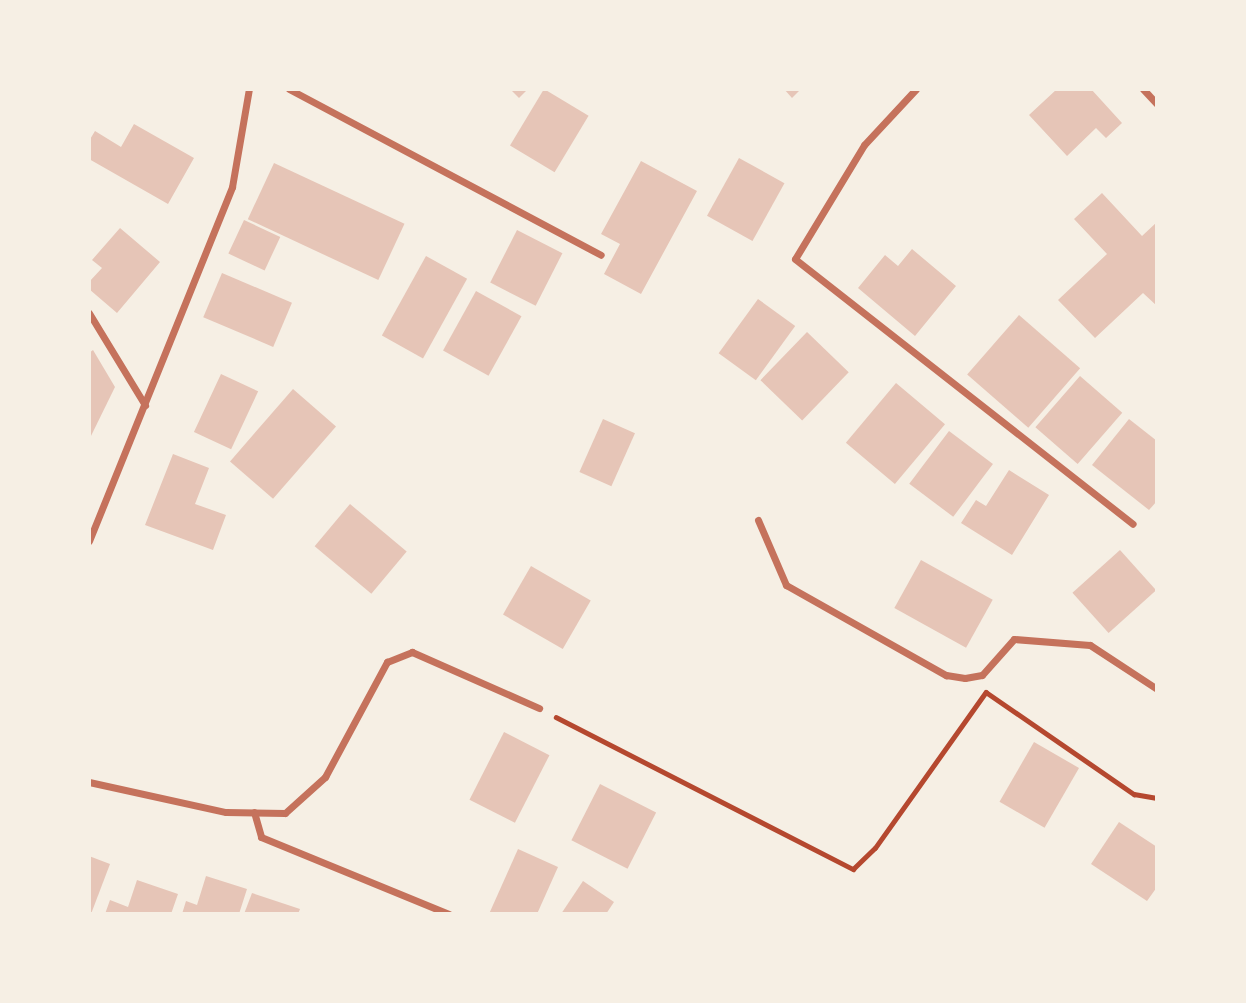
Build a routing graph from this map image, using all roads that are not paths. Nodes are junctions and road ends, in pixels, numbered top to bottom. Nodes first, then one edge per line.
1 (249, 89) edge
2 (289, 89) edge
3 (916, 89) edge
4 (1143, 89) edge
5 (1157, 104) edge
6 (601, 255) dead end
7 (89, 313) edge
8 (145, 405) junction
9 (758, 520) dead end
10 (1133, 524) dead end
11 (89, 541) edge
12 (1157, 689) edge
13 (538, 708) road end
14 (89, 782) edge
15 (254, 812) junction
16 (449, 914) edge

1 - 8 street
2 - 6 street
3 - 10 street
4 - 5 street
7 - 8 street
8 - 11 street
9 - 12 street
13 - 15 street
14 - 15 street
15 - 16 street

